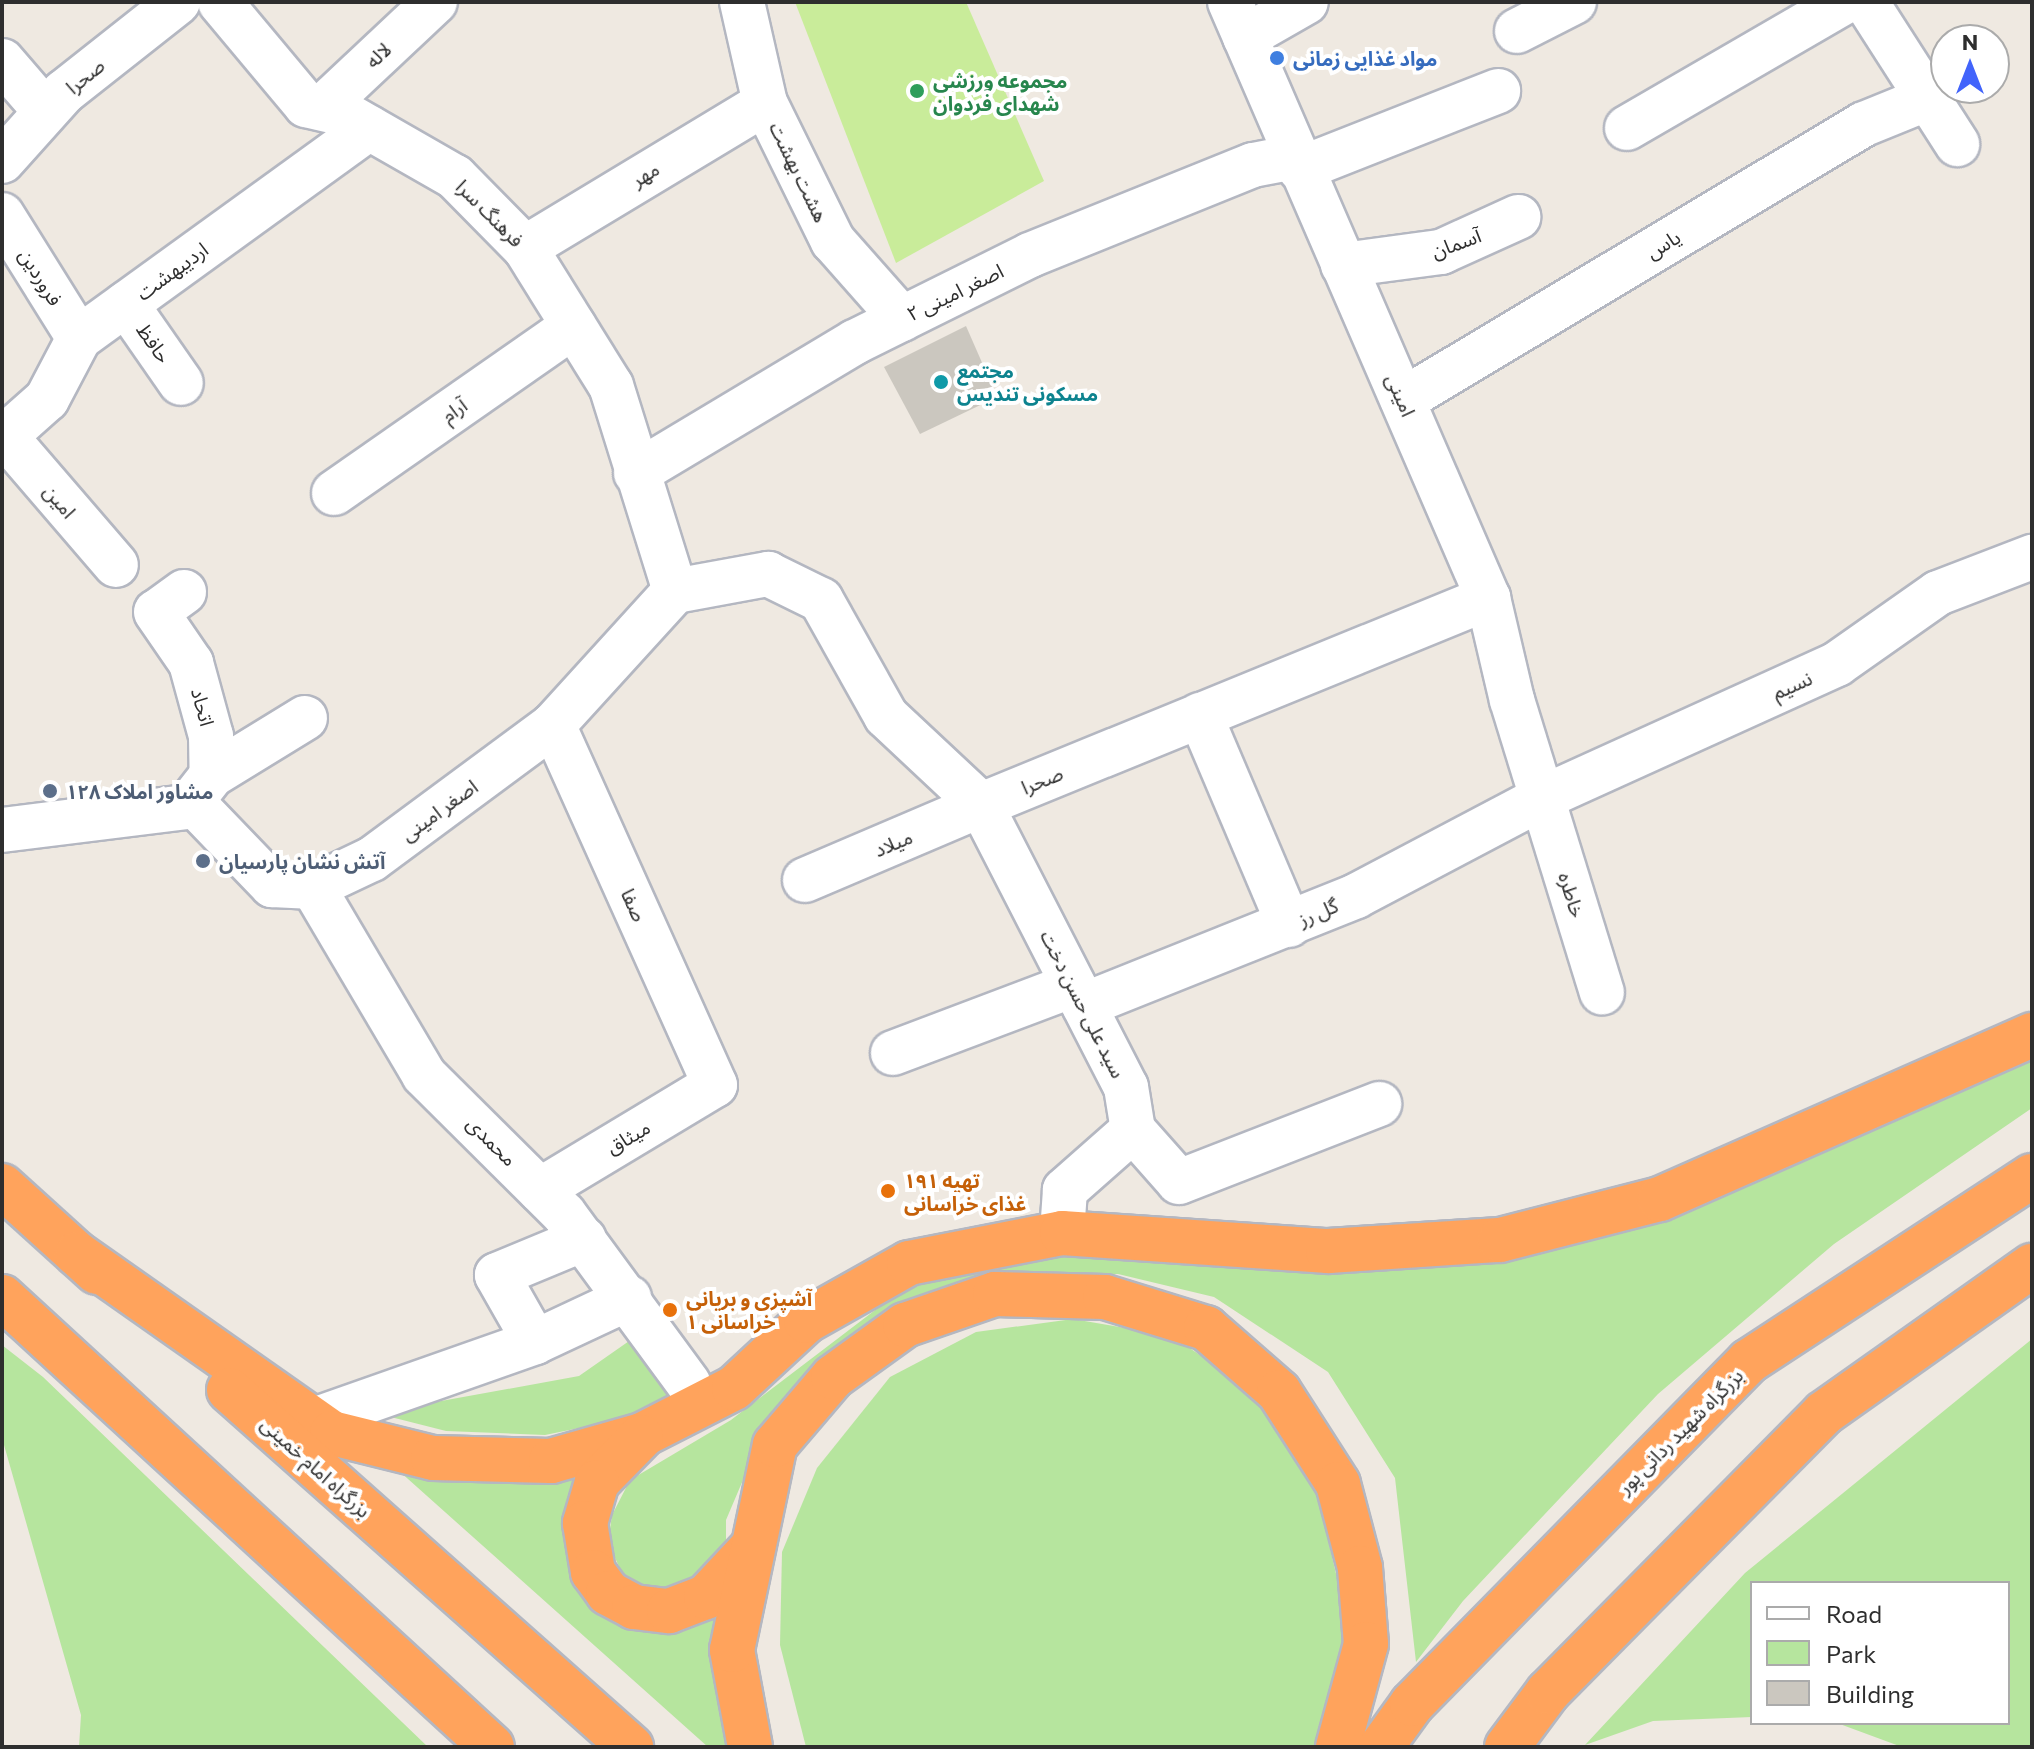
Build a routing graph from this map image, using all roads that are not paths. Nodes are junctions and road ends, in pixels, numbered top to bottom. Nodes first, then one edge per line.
1 (178, 2) edge
2 (220, 2) edge
3 (435, 2) edge
4 (742, 2) edge
5 (1306, 2) edge
6 (1574, 2) edge
7 (1844, 2) edge
8 (1866, 2) edge
9 (1237, 20) edge
10 (1517, 31) dead end
11 (2, 61) edge
12 (1498, 91) dead end
13 (1928, 98) junction
14 (765, 103) junction
15 (322, 108) junction
16 (46, 112) junction
17 (369, 128) junction
18 (1627, 128) dead end
19 (1957, 144) dead end
20 (2, 161) edge
21 (1297, 163) junction
22 (2, 215) edge
23 (1518, 217) dead end
24 (525, 248) junction
25 (1343, 265) junction
26 (126, 304) junction
27 (902, 319) junction
28 (573, 326) junction
29 (79, 338) junction
30 (181, 383) dead end
31 (1403, 400) junction
32 (3, 438) edge
33 (636, 473) junction
34 (334, 493) dead end
35 (2032, 557) edge
36 (116, 565) dead end
37 (675, 591) junction
38 (1488, 598) junction
39 (170, 602) dead end
40 (1200, 715) junction
41 (305, 718) dead end
42 (553, 725) junction
43 (200, 791) junction
44 (1542, 798) junction
45 (981, 805) junction
46 (2, 830) edge
47 (805, 880) dead end
48 (313, 887) junction
49 (1289, 925) junction
50 (1602, 992) dead end
51 (1079, 995) junction
52 (2032, 1035) edge
53 (893, 1053) dead end
54 (715, 1085) joint
55 (1379, 1104) dead end
56 (1133, 1130) junction
57 (2032, 1176) edge
58 (2, 1186) edge
59 (540, 1190) junction
60 (1062, 1233) junction
61 (584, 1239) junction
62 (77, 1254) junction
63 (2032, 1266) edge
64 (2, 1297) edge
65 (629, 1298) junction
66 (535, 1342) junction
67 (688, 1383) dead end
68 (314, 1420) junction
69 (642, 1435) junction
70 (750, 1550) junction
71 (492, 1747) edge
72 (631, 1747) edge
73 (750, 1747) edge
74 (1338, 1747) edge
75 (1381, 1747) edge
76 (1507, 1747) edge

1 - 16 street, صحرا
2 - 15 street, فرهنگ سرا
3 - 15 street, لاله
4 - 14 street, هشت بهشت
5 - 9 street
6 - 10 street
7 - 18 street
8 - 13 street
9 - 21 street, امینی
11 - 16 street
12 - 21 street, ۲ اصغر امینی
13 - 19 street
13 - 31 street, یاس
14 - 24 street, مهر
14 - 27 street, هشت بهشت
15 - 17 street, فرهنگ سرا
16 - 20 street, صحرا
17 - 24 street, فرهنگ سرا
17 - 26 street, اردیبهشت
21 - 25 street, امینی
21 - 27 street, ۲ اصغر امینی
22 - 29 street, فروردین
23 - 25 street, آسمان
24 - 28 street, فرهنگ سرا
25 - 31 street, امینی
26 - 29 street, اردیبهشت
26 - 30 street, حافظ
27 - 33 street, ۲ اصغر امینی
28 - 33 street, فرهنگ سرا
28 - 34 street, آرام
29 - 32 street, اردیبهشت
31 - 38 street, امینی
32 - 36 street, امین
33 - 37 street
35 - 44 street, نسیم
37 - 42 street, اصغر امینی
37 - 45 street
38 - 40 street, صحرا
38 - 44 street, امینی
39 - 43 street, اتحاد
40 - 45 street, صحرا
40 - 49 street
41 - 43 street
42 - 48 street, اصغر امینی
42 - 54 street, صفا
43 - 46 street
43 - 48 street, اصغر امینی
44 - 49 street, گل رز
44 - 50 street, خاطره
45 - 47 street, میلاد
45 - 51 street, سید علی حسن دخت
48 - 59 street, محمدی
49 - 51 street, گل رز
51 - 53 street
51 - 56 street, سید علی حسن دخت
52 - 60 highway
54 - 59 street, میثاق
55 - 56 street
56 - 60 street
57 - 75 highway, بزرگراه شهید ردانی پور
58 - 62 highway, بزرگراه امام خمینی
59 - 61 street, محمدی
60 - 69 highway
61 - 65 street, محمدی
61 - 66 street
62 - 68 highway
62 - 72 highway, بزرگراه امام خمینی
63 - 76 highway
64 - 71 highway
65 - 66 street
65 - 67 street, محمدی
66 - 68 street
68 - 69 highway
69 - 70 highway
70 - 73 highway
70 - 74 highway

